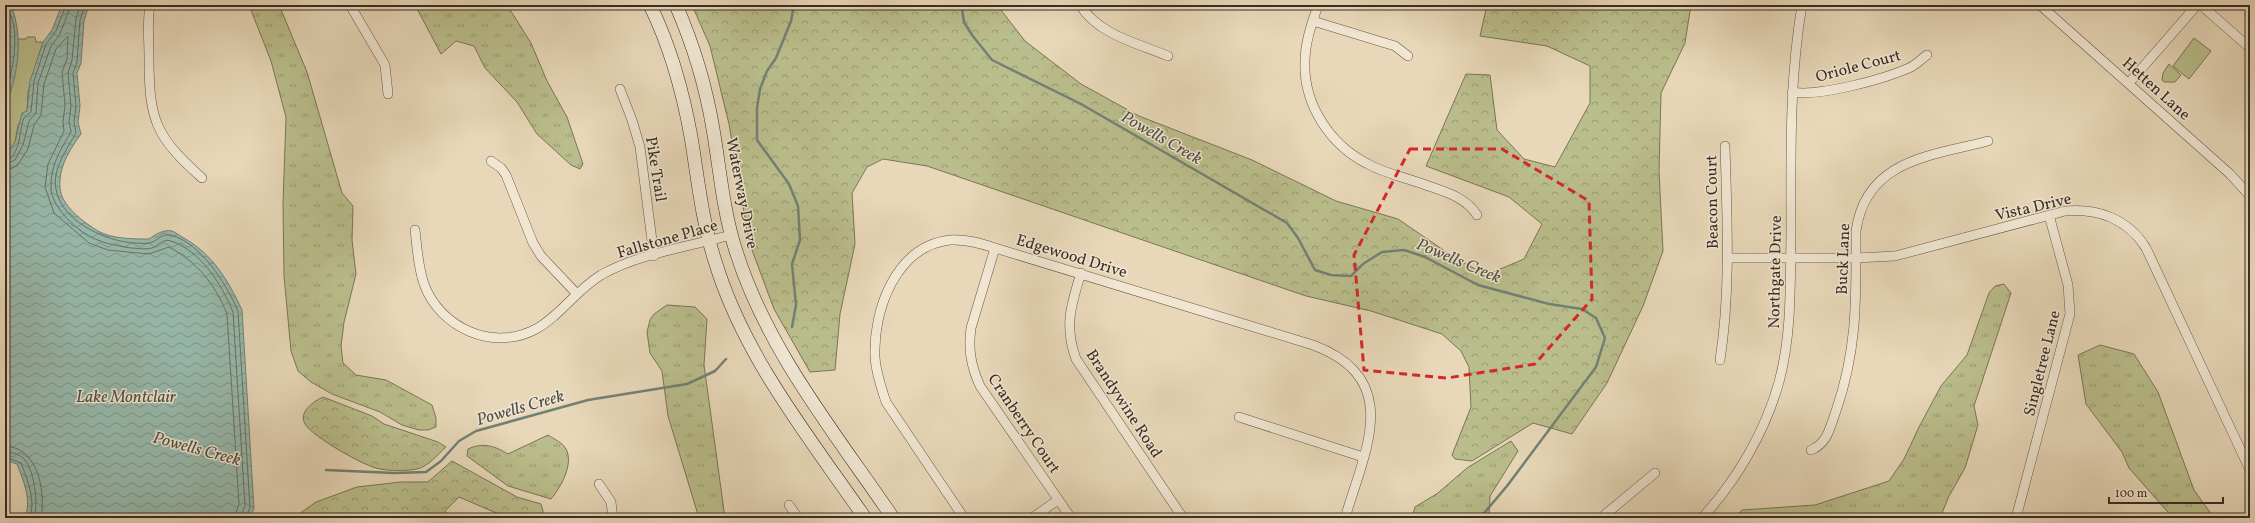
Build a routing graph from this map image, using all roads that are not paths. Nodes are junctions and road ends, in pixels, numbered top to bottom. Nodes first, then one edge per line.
1 (150, 5) edge
2 (350, 5) edge
3 (650, 5) edge
4 (676, 5) edge
5 (1080, 5) edge
6 (1318, 5) edge
7 (1802, 5) edge
8 (2040, 5) edge
9 (2197, 5) edge
10 (2201, 5) edge
11 (1313, 21) junction
12 (2250, 48) edge
13 (1927, 55) dead end
14 (1168, 56) dead end
15 (1408, 56) dead end
16 (2129, 83) junction
17 (620, 90) dead end
18 (1792, 92) junction
19 (388, 94) dead end
20 (1988, 141) dead end
21 (1725, 146) dead end
22 (491, 161) dead end
23 (202, 178) dead end
24 (2250, 196) edge
25 (1477, 215) dead end
26 (2049, 215) junction
27 (415, 230) dead end
28 (731, 235) junction
29 (708, 241) junction
30 (995, 248) junction
31 (654, 256) junction
32 (1728, 258) junction
33 (1790, 258) junction
34 (1856, 258) junction
35 (1081, 274) junction
36 (576, 293) junction
37 (1720, 360) dead end
38 (1239, 417) dead end
39 (1811, 450) dead end
40 (1363, 457) junction
41 (2250, 470) edge
42 (1655, 473) dead end
43 (599, 484) dead end
44 (1058, 500) junction
45 (789, 505) dead end
46 (613, 518) edge
47 (798, 518) edge
48 (865, 518) edge
49 (893, 518) edge
50 (964, 518) edge
51 (1032, 518) edge
52 (1071, 518) edge
53 (1183, 518) edge
54 (1344, 518) edge
55 (1601, 518) edge
56 (1702, 518) edge
57 (2016, 518) edge

1 - 23 street
2 - 19 street
3 - 29 main road
4 - 28 main road, Waterway Drive
5 - 14 street
6 - 11 street
7 - 18 street, Northgate Drive
8 - 16 street, Hetten Lane
9 - 16 street
10 - 12 street
11 - 15 street
11 - 25 street
13 - 18 street, Oriole Court
16 - 24 street, Hetten Lane
17 - 31 street, Pike Trail
18 - 33 street, Northgate Drive
20 - 34 street, Buck Lane
21 - 32 street, Beacon Court
22 - 36 street
26 - 34 street, Vista Drive
26 - 41 street, Vista Drive
26 - 57 street, Singletree Lane
27 - 36 street, Fallstone Place
28 - 29 street, Fallstone Place
28 - 49 main road, Waterway Drive
29 - 31 street, Fallstone Place
29 - 48 main road
30 - 35 street, Edgewood Drive
30 - 44 street, Cranberry Court
30 - 50 street, Edgewood Drive
31 - 36 street, Fallstone Place
32 - 33 street, Beacon Court
32 - 37 street, Beacon Court
33 - 34 street, Vista Drive
33 - 56 street, Northgate Drive
34 - 39 street, Buck Lane
35 - 40 street, Edgewood Drive
35 - 53 street, Brandywine Road
38 - 40 street
40 - 54 street, Edgewood Drive
42 - 55 street
43 - 46 street
44 - 51 street
44 - 52 street, Cranberry Court
45 - 47 street

